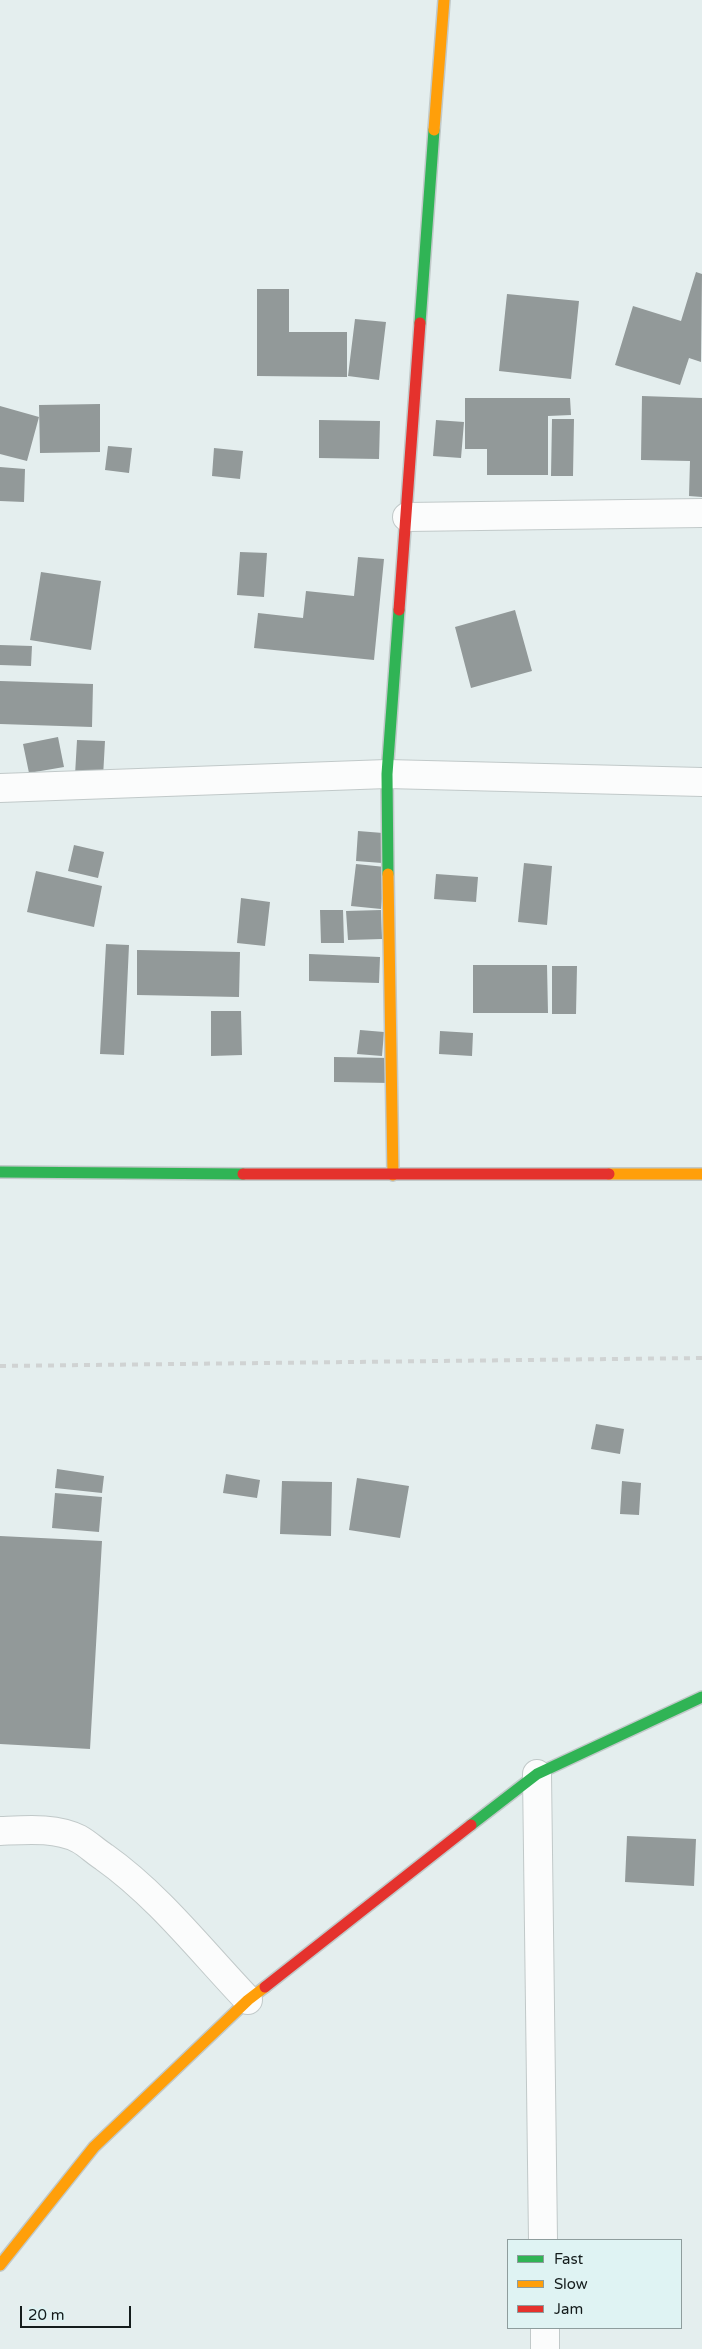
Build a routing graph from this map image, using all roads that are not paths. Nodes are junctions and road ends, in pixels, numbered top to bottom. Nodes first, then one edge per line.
1 (444, 0) edge
2 (702, 513) edge
3 (407, 517) junction
4 (387, 774) junction
5 (702, 782) edge
6 (0, 788) edge
7 (0, 1172) edge
8 (702, 1174) edge
9 (393, 1175) junction
10 (702, 1697) edge
11 (537, 1774) junction
12 (0, 1831) edge
13 (248, 2000) junction
14 (543, 2239) edge
15 (0, 2264) edge
16 (544, 2329) edge
17 (545, 2349) edge

1 - 3 street
2 - 3 street
3 - 4 street
4 - 5 street
4 - 6 street
4 - 9 street
7 - 9 street
8 - 9 street
10 - 11 street
11 - 13 street
11 - 14 street
12 - 13 street
13 - 15 street
16 - 17 street

